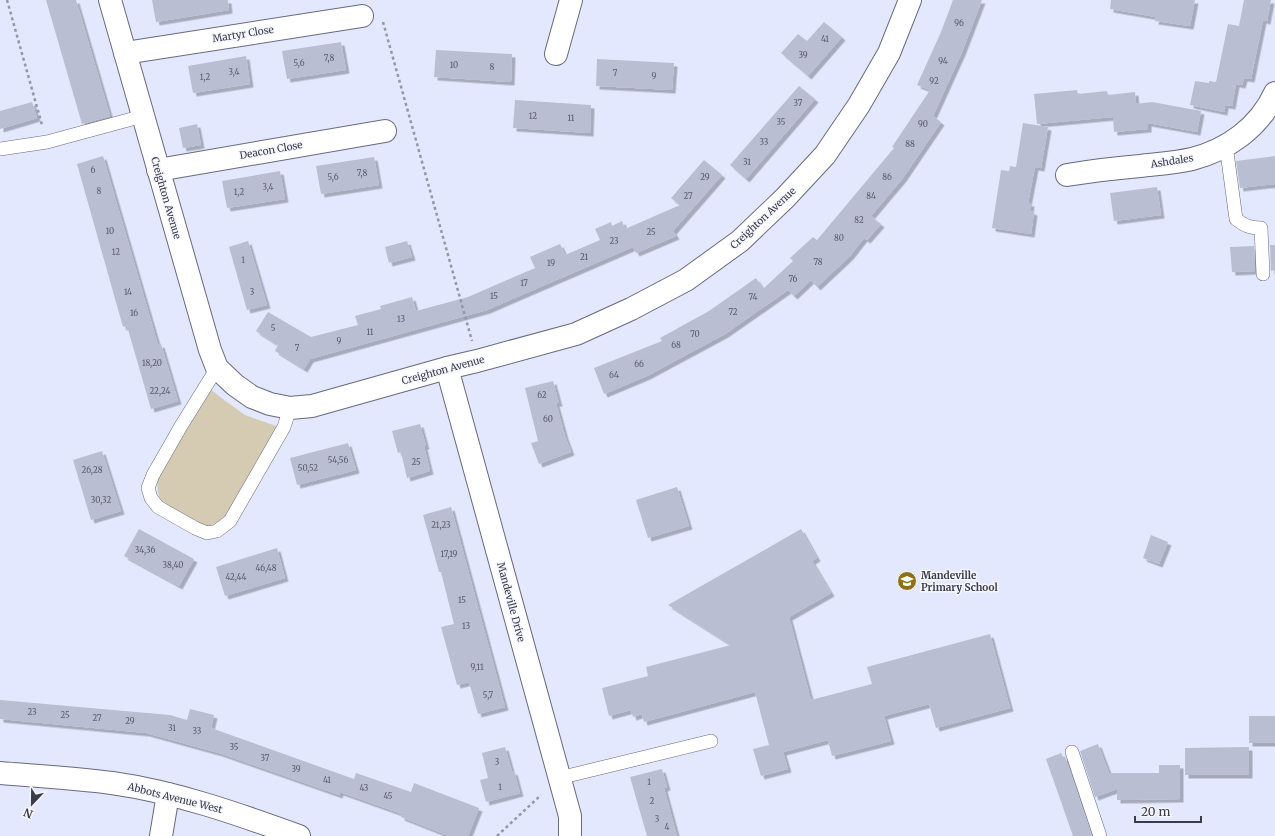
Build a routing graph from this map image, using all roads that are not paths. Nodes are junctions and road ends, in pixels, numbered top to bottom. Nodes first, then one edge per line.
1 (110, 0) edge
2 (571, 0) edge
3 (910, 0) edge
4 (372, 16) road end
5 (125, 53) junction
6 (556, 54) dead end
7 (1275, 93) edge
8 (143, 116) junction
9 (385, 130) dead end
10 (1226, 146) junction
11 (0, 149) edge
12 (158, 170) junction
13 (1067, 175) dead end
14 (1263, 274) dead end
15 (217, 368) junction
16 (447, 368) junction
17 (290, 408) junction
18 (711, 741) dead end
19 (1072, 752) dead end
20 (0, 773) edge
21 (559, 778) junction
22 (168, 794) junction
23 (161, 836) edge
24 (299, 836) edge
25 (570, 836) edge
26 (1100, 836) edge

1 - 5 street, Creighton Avenue
2 - 6 street
3 - 16 street, Creighton Avenue
4 - 5 street, Martyr Close
5 - 8 street, Creighton Avenue
7 - 10 street, Ashdales
8 - 11 lane
8 - 12 street, Creighton Avenue
9 - 12 street, Deacon Close
10 - 13 street, Ashdales
10 - 14 lane
12 - 15 street, Creighton Avenue
15 - 17 street, Creighton Avenue
15 - 17 lane
16 - 17 street, Creighton Avenue
16 - 21 street, Mandeville Drive
18 - 21 lane
19 - 26 lane
20 - 22 street, Abbots Avenue West
21 - 25 street, Mandeville Drive
22 - 23 street
22 - 24 street, Abbots Avenue West

